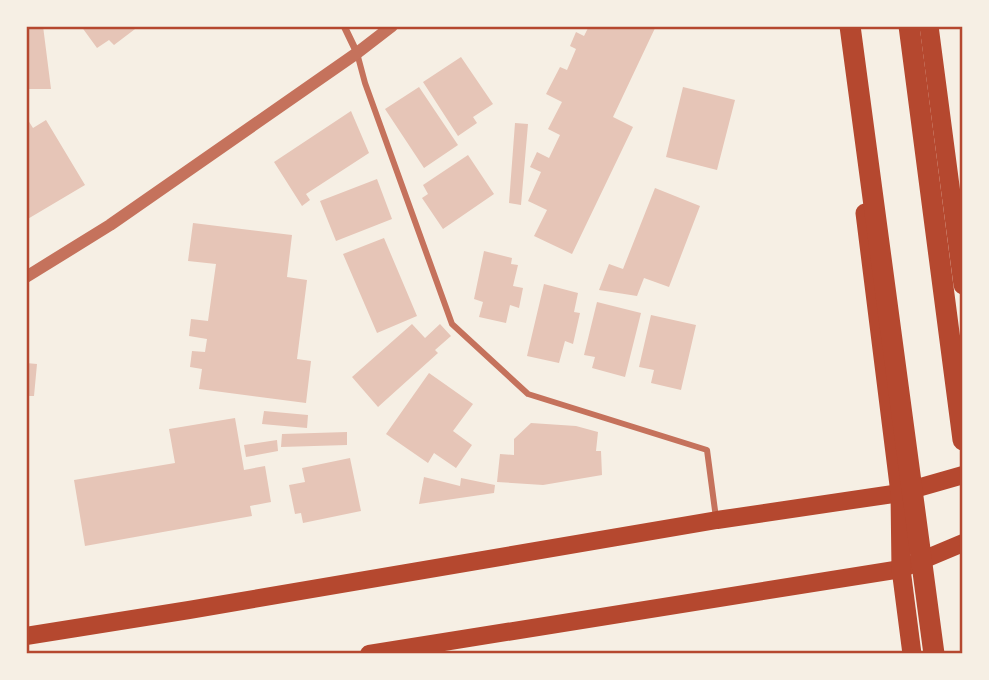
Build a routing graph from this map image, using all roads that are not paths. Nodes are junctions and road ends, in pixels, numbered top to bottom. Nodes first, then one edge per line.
1 (344, 26) edge
2 (392, 26) edge
3 (841, 26) edge
4 (850, 26) edge
5 (909, 26) edge
6 (929, 26) edge
7 (357, 53) junction
8 (26, 277) edge
9 (963, 285) edge
10 (963, 440) edge
11 (963, 475) edge
12 (900, 493) junction
13 (717, 520) junction
14 (963, 543) edge
15 (901, 569) junction
16 (26, 636) edge
17 (369, 654) edge
18 (912, 654) edge
19 (934, 654) edge

1 - 7 street
2 - 7 street
3 - 12 highway
4 - 19 highway
5 - 10 highway
6 - 9 highway
7 - 8 street
7 - 13 street
11 - 12 main road
12 - 13 main road
12 - 15 highway
13 - 16 main road
14 - 15 main road
15 - 17 main road
15 - 18 highway

